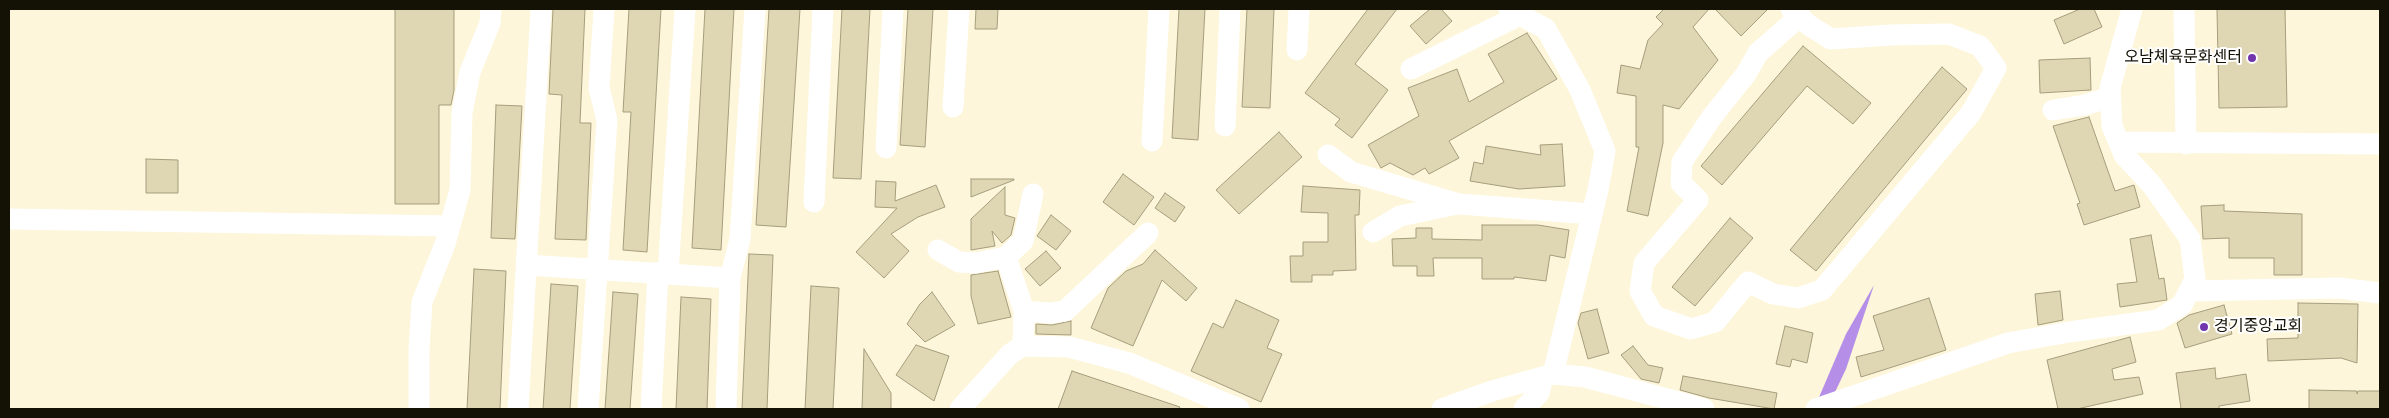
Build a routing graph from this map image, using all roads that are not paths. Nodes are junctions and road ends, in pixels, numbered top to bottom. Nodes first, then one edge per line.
1 (491, 9) edge
2 (541, 9) edge
3 (604, 9) edge
4 (685, 9) edge
5 (755, 9) edge
6 (823, 9) edge
7 (893, 9) edge
8 (959, 9) edge
9 (1159, 9) edge
10 (1230, 9) edge
11 (1299, 9) edge
12 (2132, 9) edge
13 (2184, 9) edge
14 (1514, 12) edge
15 (1796, 12) edge
16 (1297, 50) dead end
17 (1411, 69) dead end
18 (2110, 97) junction
19 (953, 107) dead end
20 (2053, 110) dead end
21 (1225, 126) dead end
22 (1152, 141) dead end
23 (2119, 142) junction
24 (2186, 144) junction
25 (2380, 144) edge
26 (886, 148) dead end
27 (1328, 155) dead end
28 (1033, 194) dead end
29 (814, 202) dead end
30 (1459, 204) junction
31 (1592, 214) junction
32 (9, 219) edge
33 (450, 226) junction
34 (1372, 232) dead end
35 (1148, 233) dead end
36 (938, 250) dead end
37 (1006, 257) junction
38 (527, 265) junction
39 (597, 270) junction
40 (663, 274) junction
41 (730, 278) junction
42 (2191, 290) junction
43 (2380, 293) edge
44 (1024, 311) junction
45 (1023, 346) junction
46 (1548, 376) junction
47 (1845, 404) edge
48 (419, 409) edge
49 (518, 409) edge
50 (588, 409) edge
51 (651, 409) edge
52 (726, 409) edge
53 (960, 409) edge
54 (1238, 409) edge
55 (1442, 409) edge
56 (1524, 409) edge
57 (1704, 409) edge
58 (1816, 409) edge

1 - 33 street
2 - 38 street
3 - 39 street
4 - 40 street
5 - 41 street
6 - 29 street
7 - 26 street
8 - 19 street
9 - 22 street
10 - 21 street
11 - 16 street
12 - 18 street
13 - 24 street
14 - 17 street
14 - 31 street
15 - 15 street
18 - 20 street
18 - 23 street
23 - 24 street
23 - 42 street
24 - 25 street
27 - 30 street
28 - 37 street
30 - 31 street
30 - 34 street
31 - 46 street
32 - 33 street
33 - 48 street
35 - 44 street
36 - 37 street
37 - 44 street
38 - 39 street
38 - 49 street
39 - 40 street
39 - 50 street
40 - 41 street
40 - 51 street
41 - 52 street
42 - 43 street
42 - 47 street
44 - 45 street
45 - 53 street
45 - 54 street
46 - 55 street
46 - 56 street
46 - 57 street
47 - 58 street

